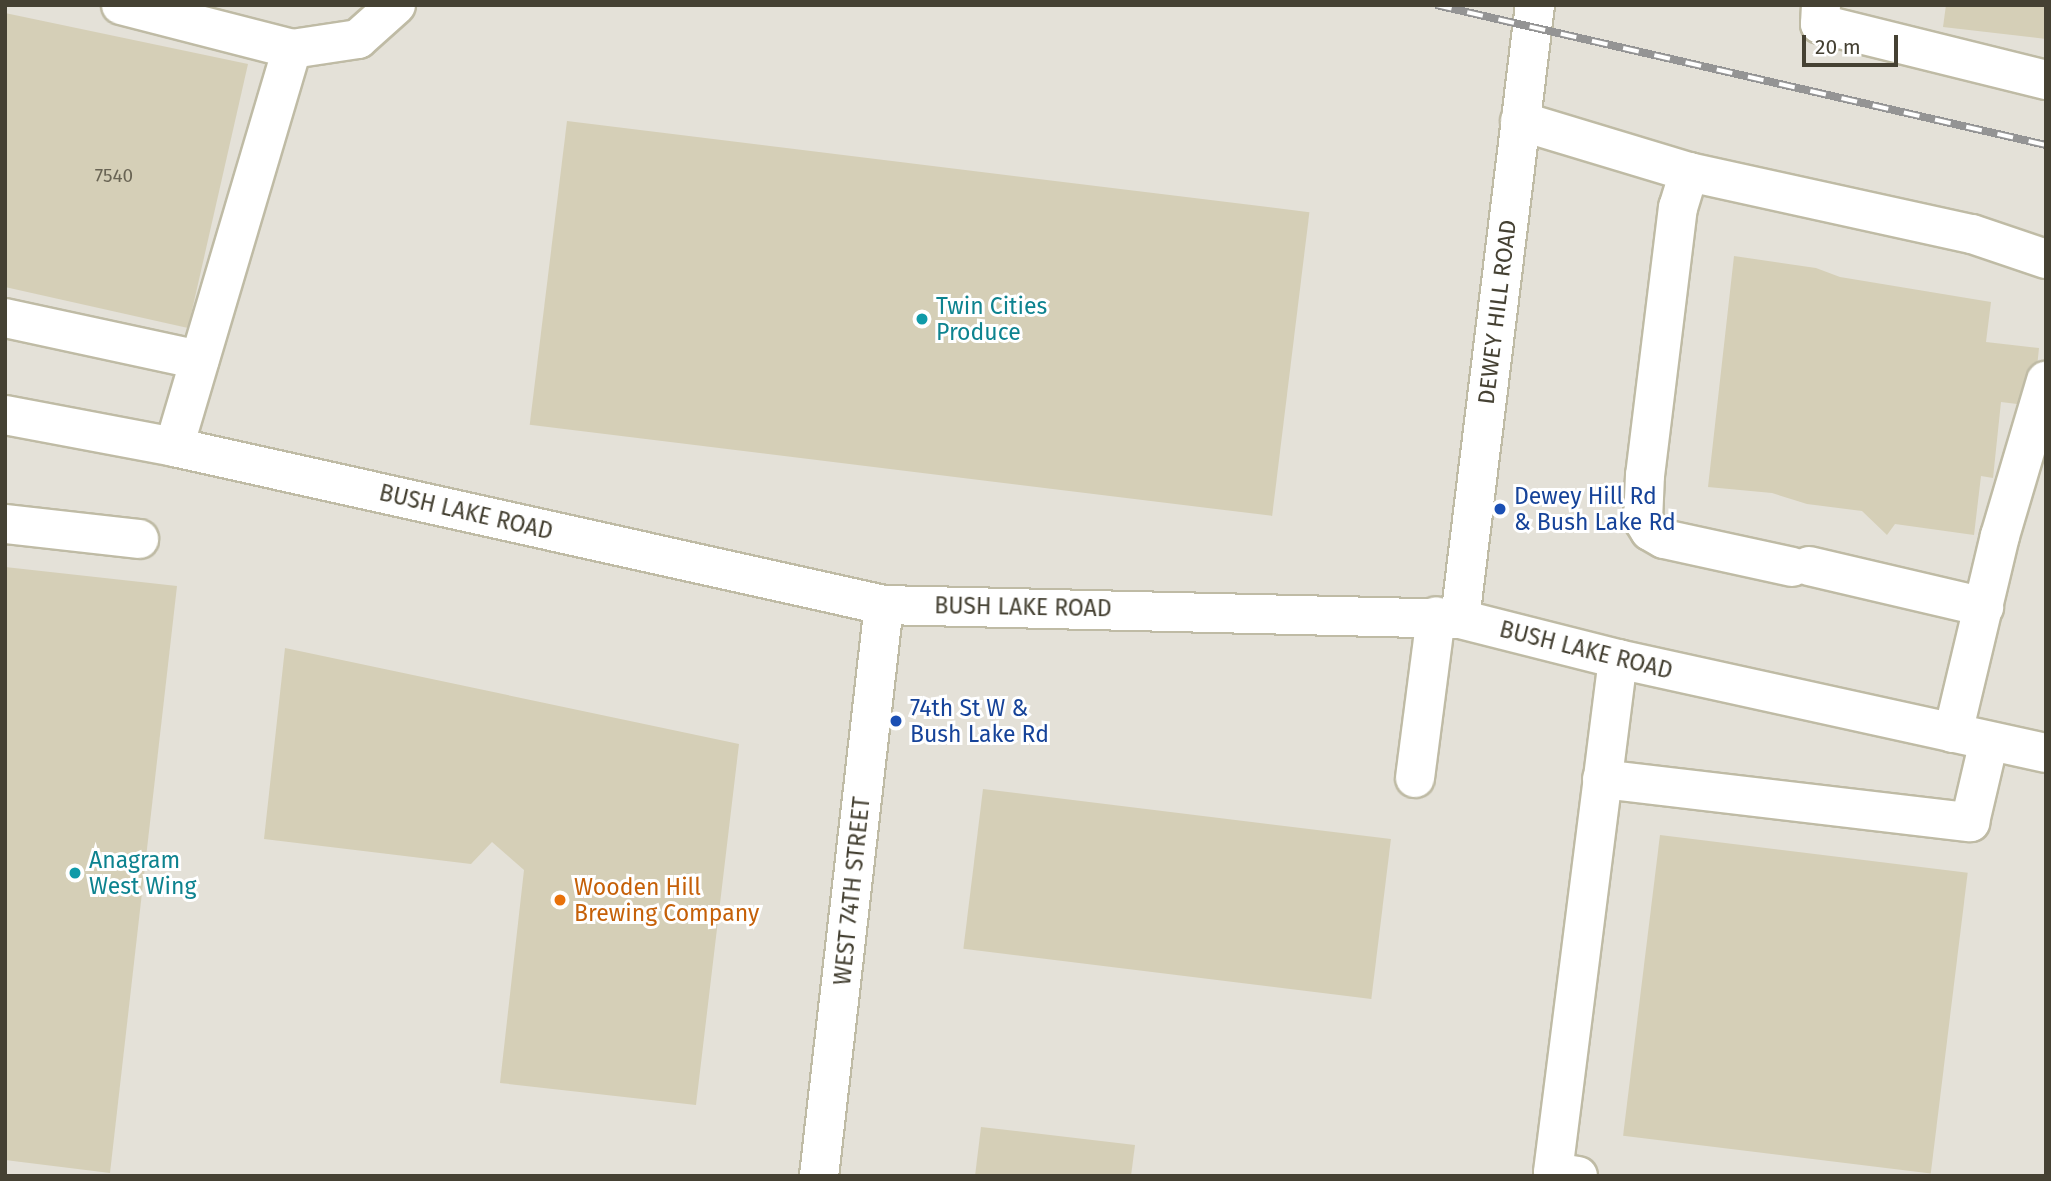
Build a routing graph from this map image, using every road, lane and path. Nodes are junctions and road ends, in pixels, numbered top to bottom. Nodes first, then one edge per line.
1 (121, 5) edge
2 (396, 5) edge
3 (1535, 5) edge
4 (1821, 5) edge
5 (292, 49) junction
6 (2046, 80) edge
7 (1520, 121) junction
8 (1689, 172) junction
9 (2046, 259) edge
10 (5, 318) edge
11 (200, 360) junction
12 (2046, 381) edge
13 (5, 415) edge
14 (174, 446) junction
15 (5, 524) edge
16 (139, 539) dead end
17 (884, 605) junction
18 (1984, 607) junction
19 (1448, 617) junction
20 (1618, 659) junction
21 (1953, 733) junction
22 (1989, 740) junction
23 (2046, 753) edge
24 (1415, 778) dead end
25 (1602, 779) junction
26 (819, 1176) edge
27 (1578, 1176) edge

1 - 5 street
2 - 5 street
3 - 7 street, DEWEY HILL ROAD
4 - 6 street
5 - 11 street
7 - 8 street
7 - 19 street, DEWEY HILL ROAD
8 - 9 street
8 - 18 street
10 - 11 street
11 - 14 street
12 - 18 street
13 - 14 street, BUSH LAKE ROAD
14 - 17 street, BUSH LAKE ROAD
15 - 16 street
17 - 19 street, BUSH LAKE ROAD
17 - 26 street, WEST 74TH STREET
18 - 21 street
19 - 20 street, BUSH LAKE ROAD
19 - 24 street, DEWEY HILL ROAD
20 - 21 street, BUSH LAKE ROAD
20 - 25 street
21 - 22 street, BUSH LAKE ROAD
22 - 23 street, BUSH LAKE ROAD
22 - 25 street
25 - 27 street

